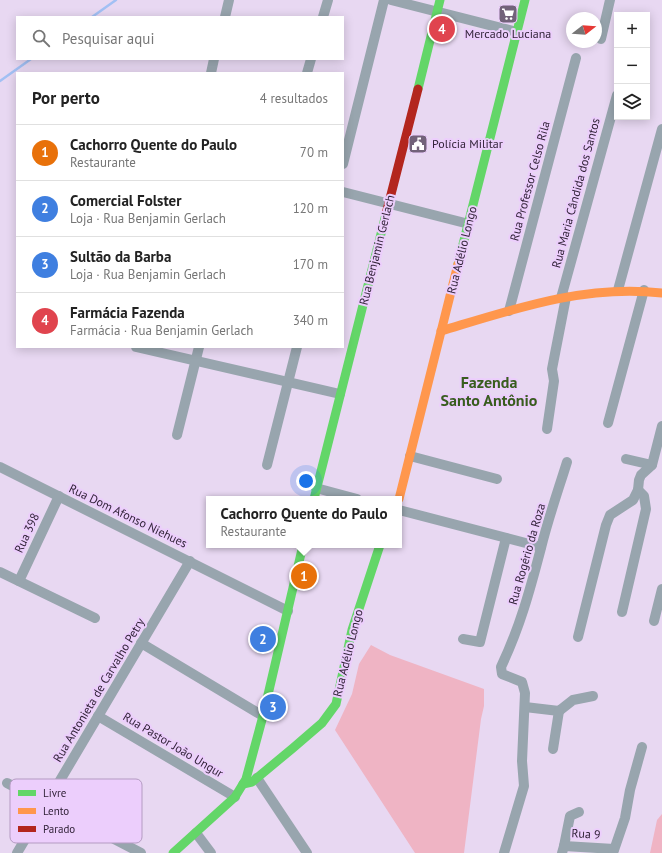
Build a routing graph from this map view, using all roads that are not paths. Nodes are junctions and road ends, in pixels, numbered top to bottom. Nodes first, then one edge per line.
1 (229, 0) edge
2 (328, 0) edge
3 (384, 0) edge
4 (391, 0) edge
5 (440, 0) edge
6 (525, 0) edge
7 (610, 0) edge
8 (437, 12) junction
9 (225, 16) edge
10 (323, 16) edge
11 (517, 32) junction
12 (602, 39) dead end
13 (576, 58) dead end
14 (214, 60) edge
15 (311, 60) edge
16 (211, 72) edge
17 (307, 72) edge
18 (614, 106) edge
19 (662, 129) edge
20 (344, 160) edge
21 (344, 192) edge
22 (389, 204) junction
23 (468, 224) junction
24 (618, 290) junction
25 (644, 290) junction
26 (662, 293) edge
27 (563, 297) junction
28 (509, 311) junction
29 (441, 331) junction
30 (140, 348) edge
31 (200, 348) edge
32 (297, 348) edge
33 (196, 361) junction
34 (288, 382) junction
35 (340, 394) junction
36 (608, 423) dead end
37 (662, 426) edge
38 (546, 429) dead end
39 (177, 435) dead end
40 (410, 456) junction
41 (626, 459) dead end
42 (567, 462) dead end
43 (267, 465) dead end
44 (652, 465) junction
45 (0, 467) edge
46 (497, 479) dead end
47 (316, 488) junction
48 (638, 490) junction
49 (59, 496) junction
50 (315, 496) edge
51 (346, 496) edge
52 (400, 496) edge
53 (402, 511) edge
54 (506, 538) junction
55 (541, 547) junction
56 (302, 548) edge
57 (379, 548) edge
58 (190, 561) junction
59 (0, 572) edge
60 (19, 581) junction
61 (662, 589) edge
62 (288, 611) junction
63 (622, 612) dead end
64 (95, 618) dead end
65 (654, 621) dead end
66 (578, 637) dead end
67 (463, 639) dead end
68 (142, 643) junction
69 (593, 696) dead end
70 (525, 707) junction
71 (559, 711) junction
72 (98, 716) junction
73 (263, 716) junction
74 (642, 747) dead end
75 (553, 749) dead end
76 (252, 775) junction
77 (61, 779) edge
78 (7, 782) dead end
79 (10, 784) edge
80 (234, 797) junction
81 (579, 812) dead end
82 (196, 833) junction
83 (507, 839) junction
84 (23, 843) edge
85 (123, 843) edge
86 (563, 850) edge
87 (613, 851) edge
88 (17, 853) edge
89 (141, 853) edge
90 (173, 853) edge
91 (210, 853) edge
92 (307, 853) edge
93 (504, 853) edge
94 (509, 853) edge

1 - 9 street
2 - 10 street
3 - 20 street
4 - 8 street
5 - 8 street, Rua Benjamin Gerlach
6 - 11 street, Rua Adélio Longo
7 - 12 street
8 - 11 street
8 - 22 street, Rua Benjamin Gerlach
11 - 23 street, Rua Adélio Longo
13 - 28 street, Rua Professor Celso Rila
14 - 16 street
15 - 17 street
18 - 27 street, Rua Maria Cândida dos Santos
19 - 24 street
21 - 22 street
22 - 23 street
22 - 35 street, Rua Benjamin Gerlach
23 - 29 street, Rua Adélio Longo
24 - 25 street
24 - 27 street
25 - 26 street
25 - 36 street
27 - 28 street
27 - 38 street, Rua Maria Cândida dos Santos
28 - 29 street
29 - 40 street, Rua Adélio Longo
30 - 33 street
31 - 33 street
32 - 34 street
33 - 34 street
33 - 39 street
34 - 35 street
34 - 43 street
35 - 47 street, Rua Benjamin Gerlach
37 - 44 street
40 - 46 street
40 - 52 street, Rua Adélio Longo
41 - 44 street
42 - 55 street, Rua Rogério da Roza
44 - 48 street
45 - 49 street, Rua Dom Afonso Niehues
47 - 50 street, Rua Benjamin Gerlach
47 - 51 street
48 - 63 street
48 - 66 street
49 - 58 street, Rua Dom Afonso Niehues
49 - 60 street, Rua 398
53 - 54 street
54 - 55 street
54 - 67 street
55 - 70 street, Rua Rogério da Roza
56 - 62 street
57 - 76 street, Rua Adélio Longo
58 - 62 street, Rua Dom Afonso Niehues
58 - 68 street, Rua Antonieta de Carvalho Petry
59 - 60 street
60 - 64 street
61 - 65 street
62 - 73 street
68 - 72 street, Rua Antonieta de Carvalho Petry
68 - 73 street
69 - 71 street
70 - 71 street
70 - 83 street
71 - 75 street
72 - 77 street, Rua Antonieta de Carvalho Petry
72 - 80 street, Rua Pastor João Ungur
73 - 76 street
74 - 87 street
76 - 80 street, Rua Adélio Longo
76 - 92 street
78 - 79 street
80 - 82 street
81 - 86 street
82 - 90 street
82 - 91 street
83 - 93 street
83 - 94 street
84 - 88 street, Rua Antonieta de Carvalho Petry
85 - 89 street
86 - 87 street, Rua 9

